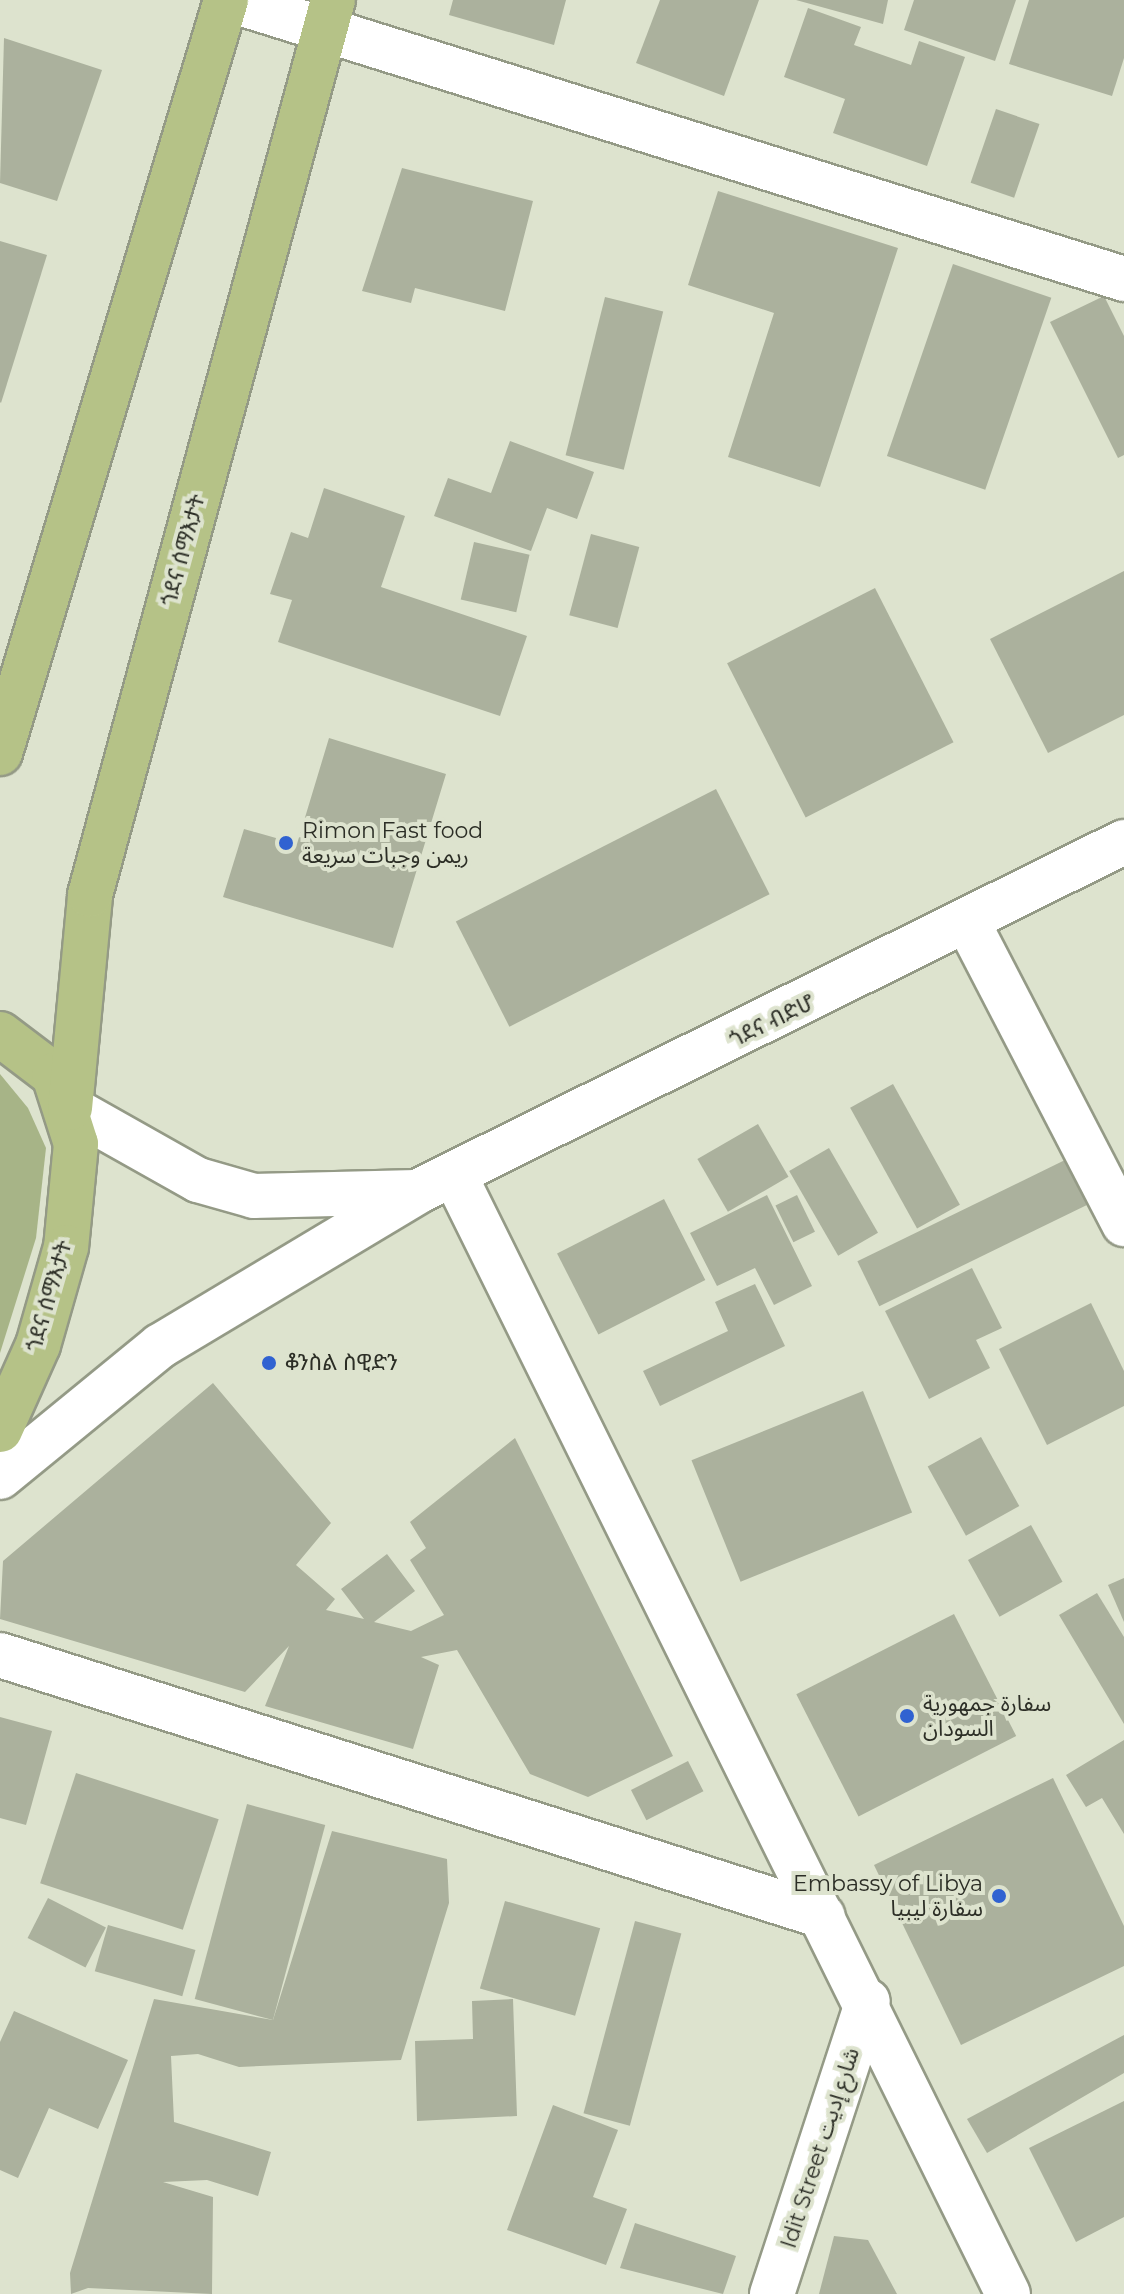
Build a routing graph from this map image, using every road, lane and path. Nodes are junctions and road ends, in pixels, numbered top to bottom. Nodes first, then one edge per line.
1 (228, 0) edge
2 (328, 17) edge
3 (1124, 279) edge
4 (0, 753) edge
5 (1124, 842) edge
6 (969, 925) junction
7 (0, 1034) edge
8 (70, 1108) junction
9 (436, 1184) junction
10 (1124, 1224) edge
11 (0, 1430) edge
12 (0, 1477) edge
13 (0, 1655) edge
14 (823, 1916) junction
15 (868, 2001) junction
16 (772, 2294) edge
17 (1008, 2294) edge

1 - 2 street
1 - 4 main road
2 - 3 street
2 - 8 main road, ጎደና ሰማእታት
5 - 6 street, ጎደና ብድሆ
6 - 9 street, ጎደና ብድሆ
6 - 10 street
7 - 8 main road, ጎደና ሰማእታት
8 - 9 street
8 - 11 main road, ጎደና ሰማእታት
9 - 12 street, ጎደና ብድሆ
9 - 14 street
13 - 14 street
14 - 15 street
15 - 16 street, Idit Street شارع إديت
15 - 17 street

